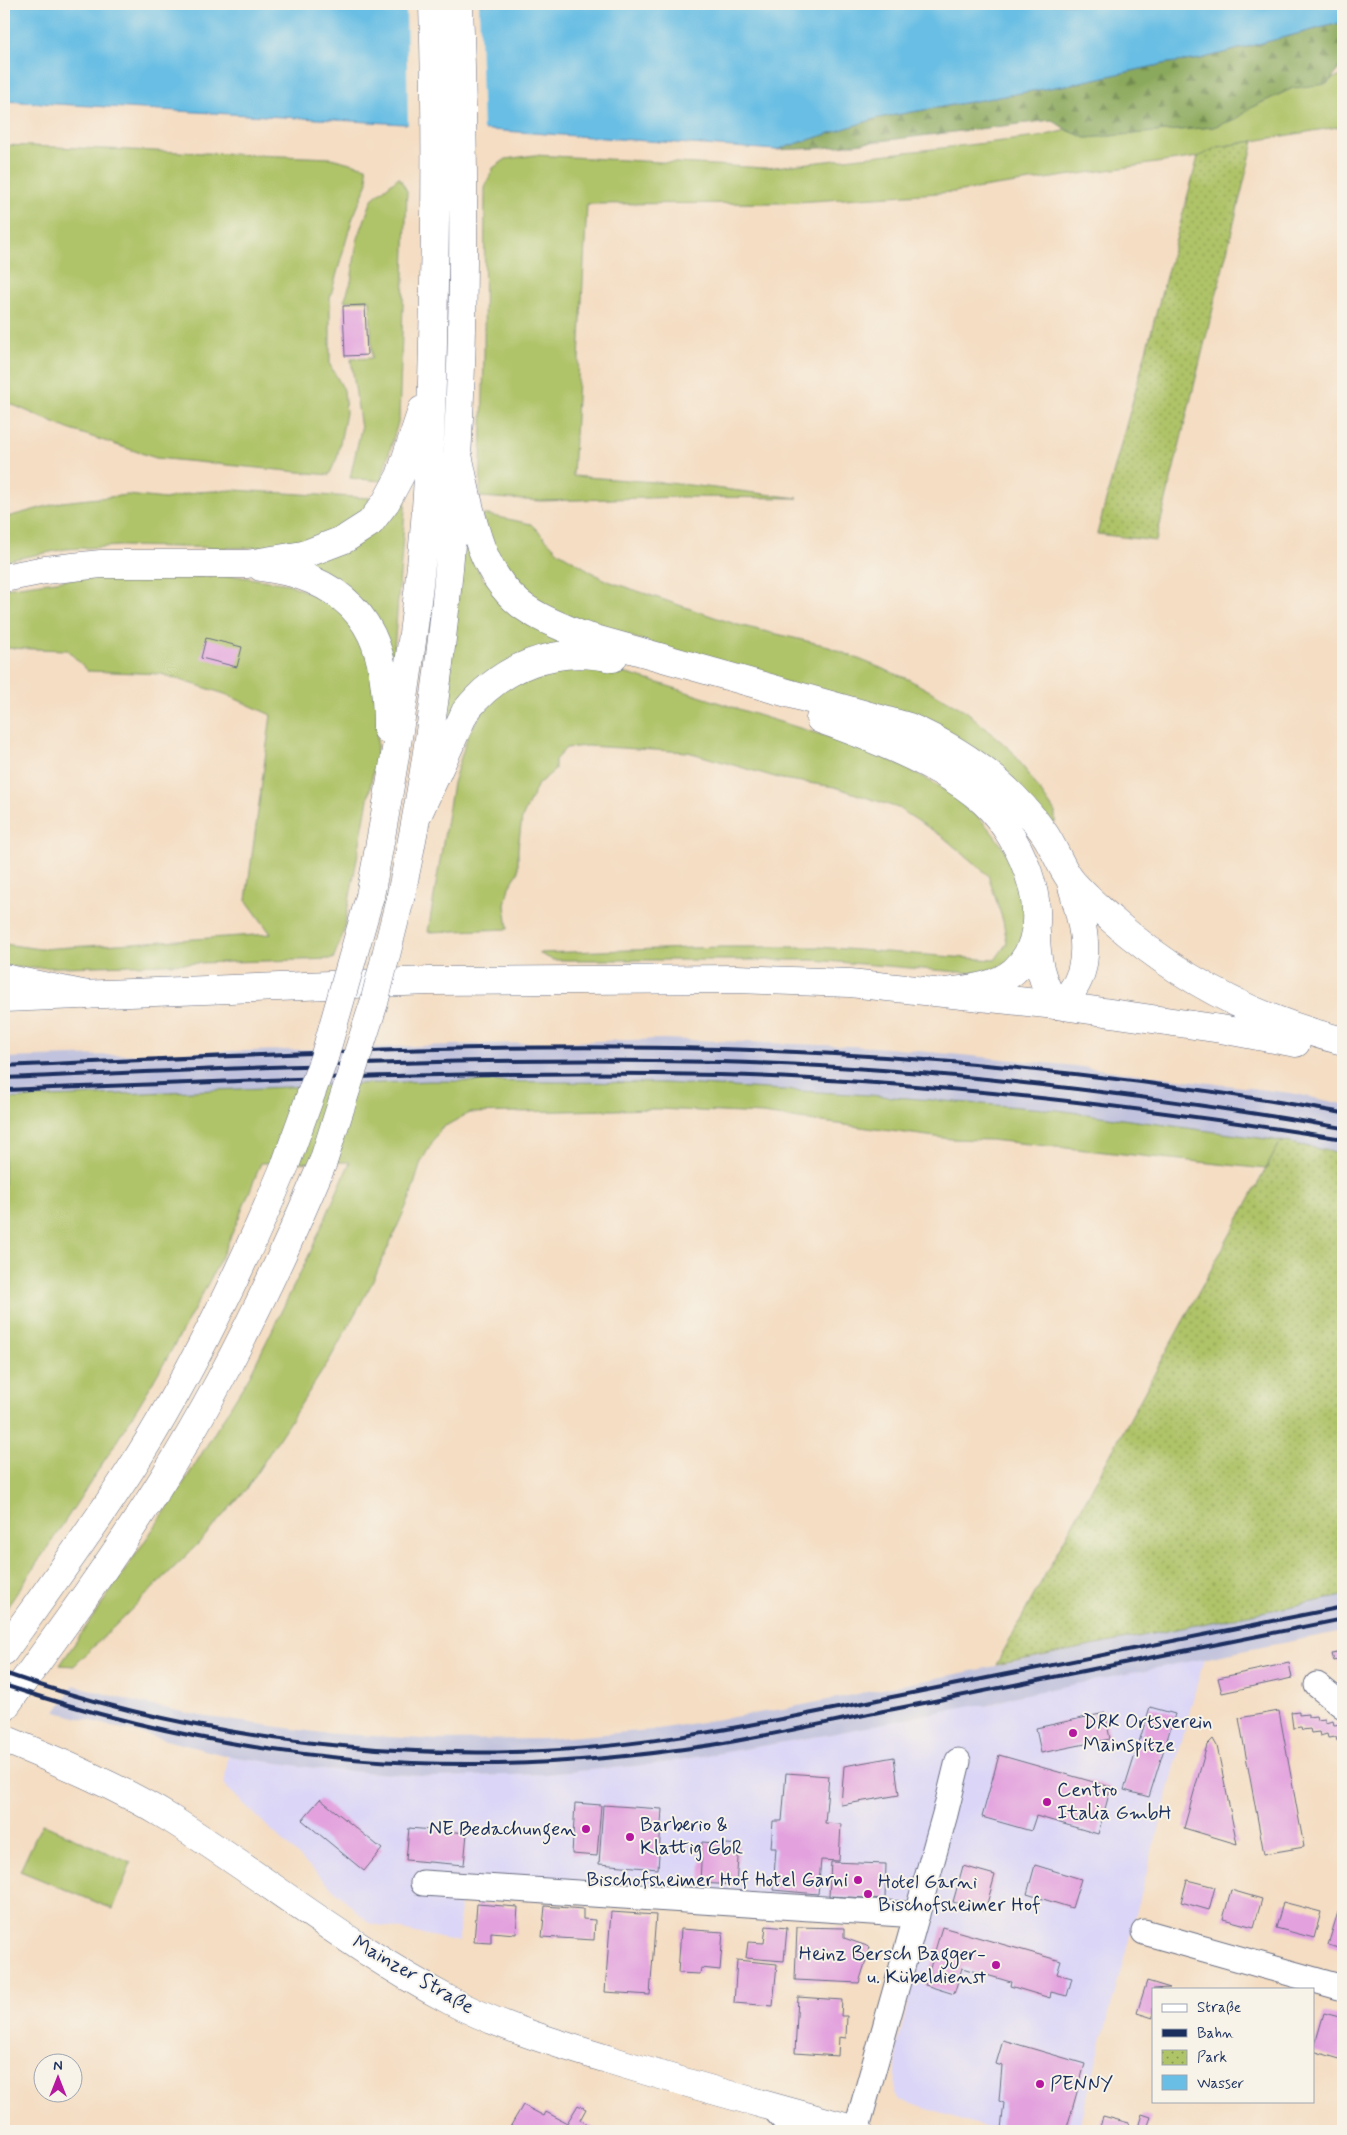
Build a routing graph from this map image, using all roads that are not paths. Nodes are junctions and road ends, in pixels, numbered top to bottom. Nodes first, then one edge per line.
1 (434, 4) edge
2 (459, 4) edge
3 (433, 373) junction
4 (458, 455) junction
5 (247, 564) junction
6 (4, 578) edge
7 (387, 810) junction
8 (418, 812) junction
9 (1069, 878) junction
10 (1036, 931) junction
11 (4, 978) edge
12 (946, 992) junction
13 (87, 995) junction
14 (4, 998) edge
15 (1056, 1005) junction
16 (1338, 1048) edge
17 (4, 1651) edge
18 (1317, 1685) dead end
19 (1343, 1706) edge
20 (4, 1708) edge
21 (4, 1739) edge
22 (958, 1761) dead end
23 (423, 1883) dead end
24 (918, 1915) junction
25 (1144, 1932) dead end
26 (1343, 1988) edge
27 (773, 2107) junction
28 (794, 2131) edge
29 (857, 2131) edge

1 - 3 main road
2 - 4 main road
3 - 5 main road
3 - 7 main road
4 - 8 main road
4 - 9 main road
5 - 6 main road
5 - 7 main road
7 - 17 main road, bridge
8 - 10 main road
8 - 20 main road, bridge
9 - 15 main road
9 - 16 main road
10 - 12 main road
10 - 15 main road
11 - 13 main road
12 - 13 main road
12 - 15 main road
13 - 14 main road
15 - 16 main road
18 - 19 street
21 - 27 main road, Mainzer Straße
22 - 24 street
23 - 24 street
24 - 29 street
25 - 26 street
27 - 28 street
27 - 29 main road, Mainzer Straße

